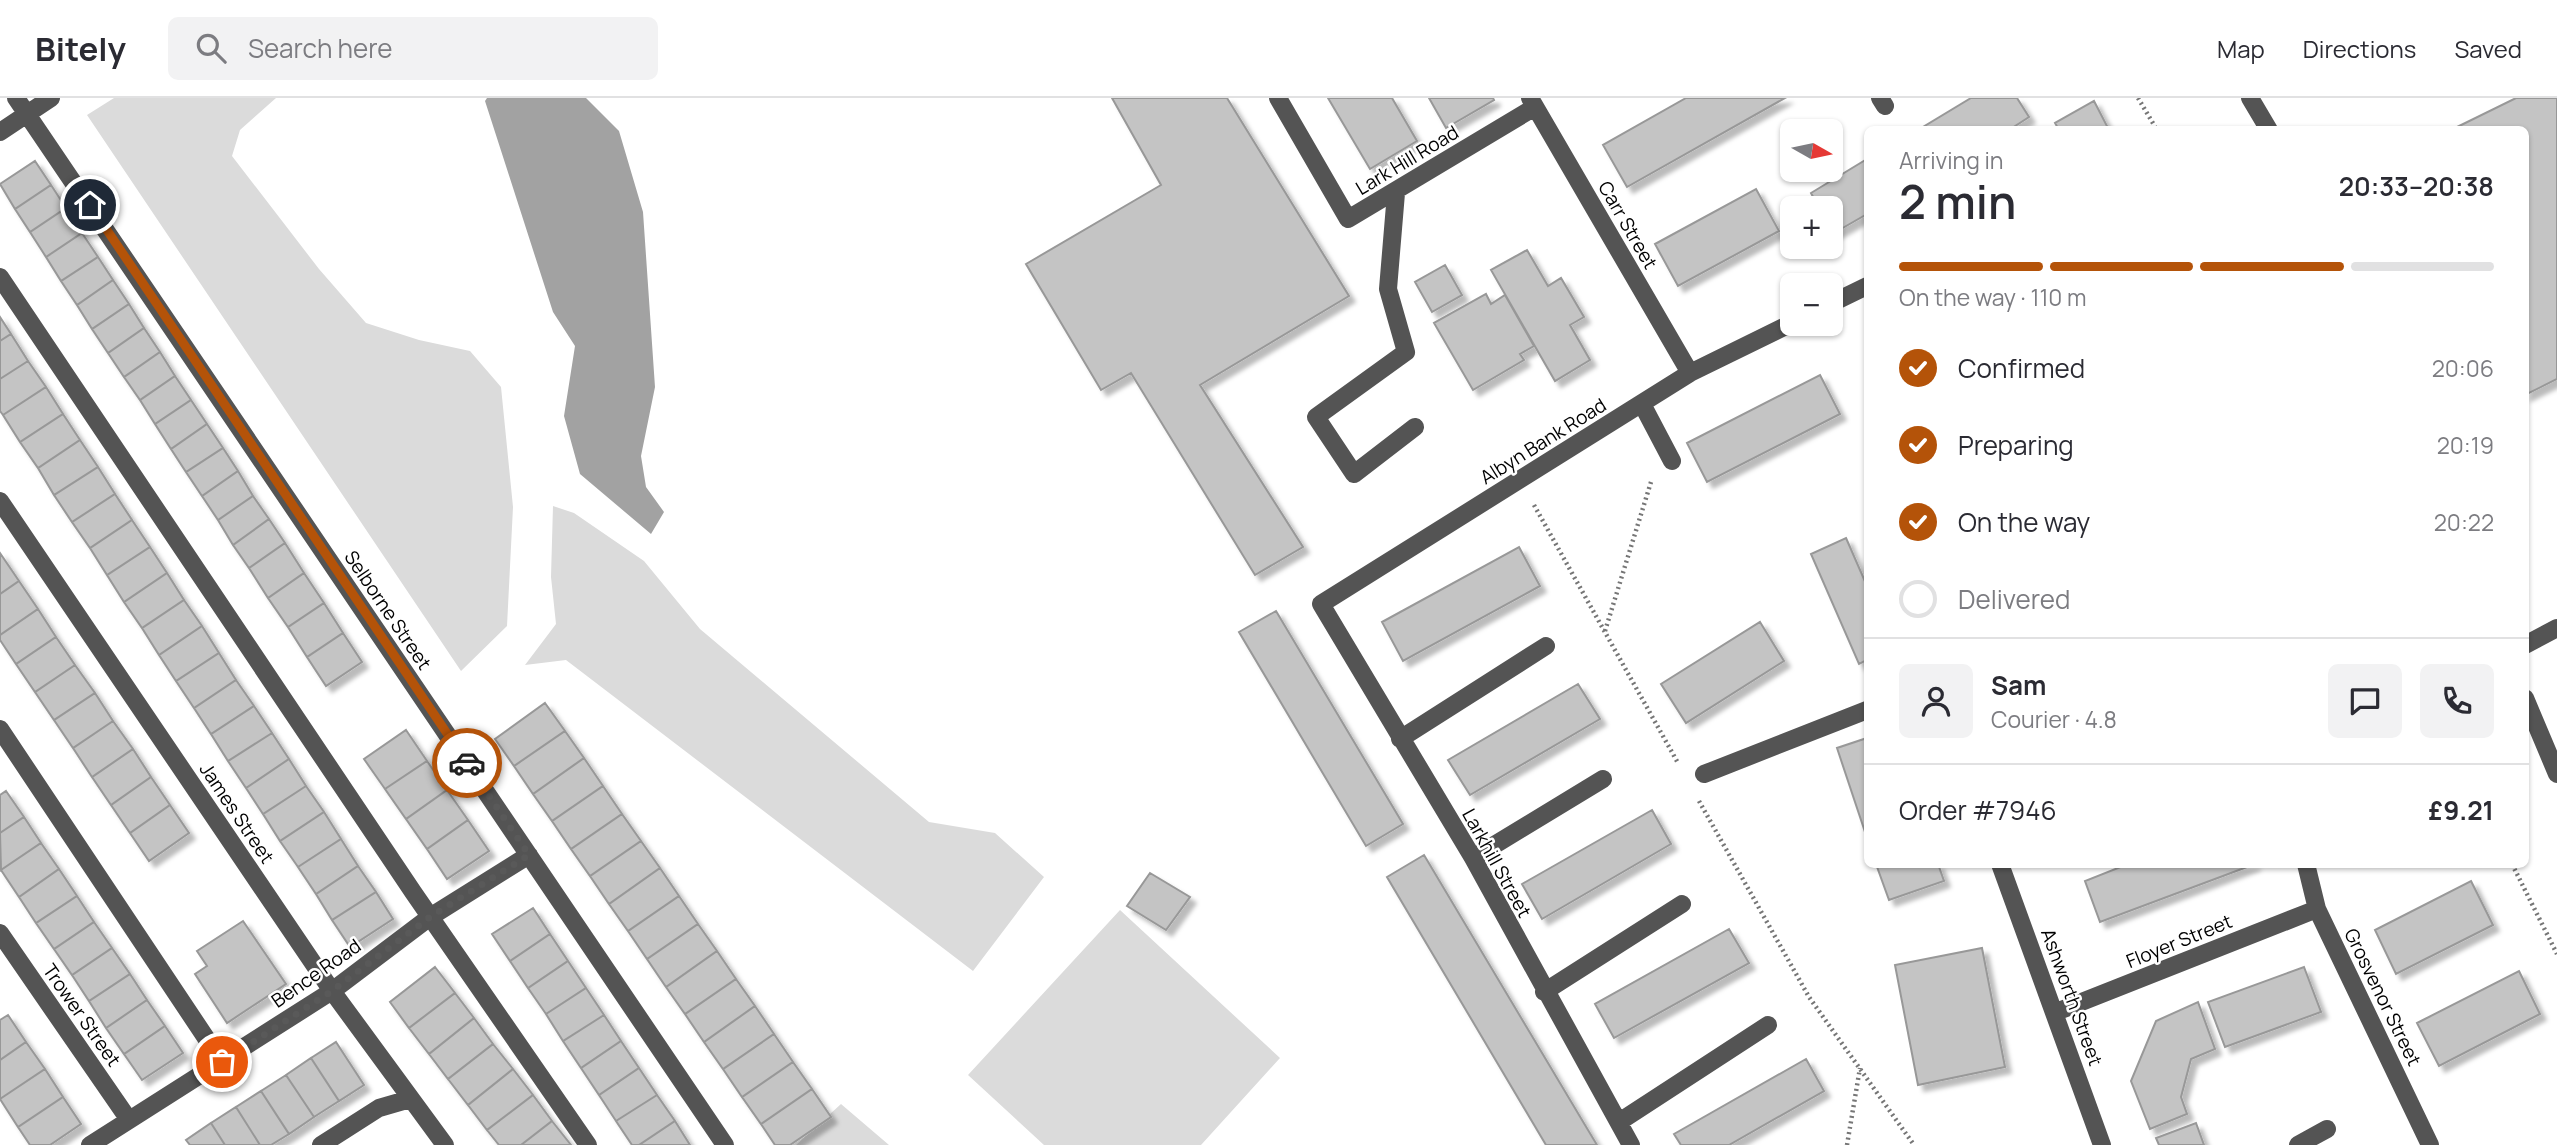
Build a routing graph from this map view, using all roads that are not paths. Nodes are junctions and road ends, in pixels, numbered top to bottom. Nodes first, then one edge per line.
1 (16, 98) edge
2 (51, 98) edge
3 (1278, 98) edge
4 (2250, 98) edge
5 (1532, 103) edge
6 (28, 113) junction
7 (2267, 126) edge
8 (0, 132) edge
9 (1396, 193) junction
10 (0, 277) edge
11 (1864, 287) edge
12 (1843, 298) edge
13 (1780, 329) edge
14 (1690, 373) junction
15 (1642, 404) junction
16 (1415, 427) dead end
17 (1672, 461) dead end
18 (0, 501) edge
19 (1321, 604) joint
20 (2557, 628) edge
21 (2529, 643) edge
22 (1546, 646) dead end
23 (2529, 708) edge
24 (1864, 711) edge
25 (0, 729) edge
26 (1400, 740) junction
27 (1704, 774) dead end
28 (2557, 774) edge
29 (1603, 779) dead end
30 (529, 855) junction
31 (1473, 858) junction
32 (2002, 868) edge
33 (2307, 868) edge
34 (1682, 904) dead end
35 (2317, 909) junction
36 (430, 917) junction
37 (0, 933) edge
38 (332, 991) junction
39 (1544, 992) junction
40 (2056, 1012) junction
41 (1768, 1026) dead end
42 (222, 1062) junction
43 (410, 1099) junction
44 (128, 1120) junction
45 (1619, 1122) junction
46 (2327, 1129) dead end
47 (90, 1145) edge
48 (321, 1145) edge
49 (445, 1145) edge
50 (588, 1145) edge
51 (725, 1145) edge
52 (1631, 1145) edge
53 (2102, 1145) edge
54 (2298, 1145) edge
55 (2430, 1145) edge

1 - 6 street, Selborne Street
2 - 6 street
3 - 9 street, Lark Hill Road
4 - 7 street
5 - 9 street, Lark Hill Road
5 - 14 street, Carr Street
6 - 8 street
6 - 30 street, Selborne Street
9 - 16 street
10 - 36 street
11 - 12 street
13 - 14 street, Albyn Bank Road
14 - 15 street, Albyn Bank Road
15 - 17 street
15 - 19 street, Albyn Bank Road
18 - 38 street, James Street
19 - 26 street, Larkhill Street
20 - 21 street
22 - 26 street
23 - 28 street
24 - 27 street
25 - 42 street
26 - 31 street, Larkhill Street
29 - 31 street
30 - 36 street, Bence Road
30 - 51 street, Selborne Street
31 - 39 street, Larkhill Street
32 - 40 street, Ashworth Street
33 - 35 street, Grosvenor Street
34 - 39 street
35 - 40 street, Floyer Street
35 - 55 street, Grosvenor Street
36 - 38 street, Bence Road
36 - 50 street
37 - 44 street, Trower Street
38 - 42 street, Bence Road
38 - 43 street, James Street
39 - 45 street, Larkhill Street
40 - 53 street, Ashworth Street
41 - 45 street
42 - 44 street, Bence Road
43 - 48 street
43 - 49 street, James Street
44 - 47 street, Bence Road
45 - 52 street, Larkhill Street
46 - 54 street

